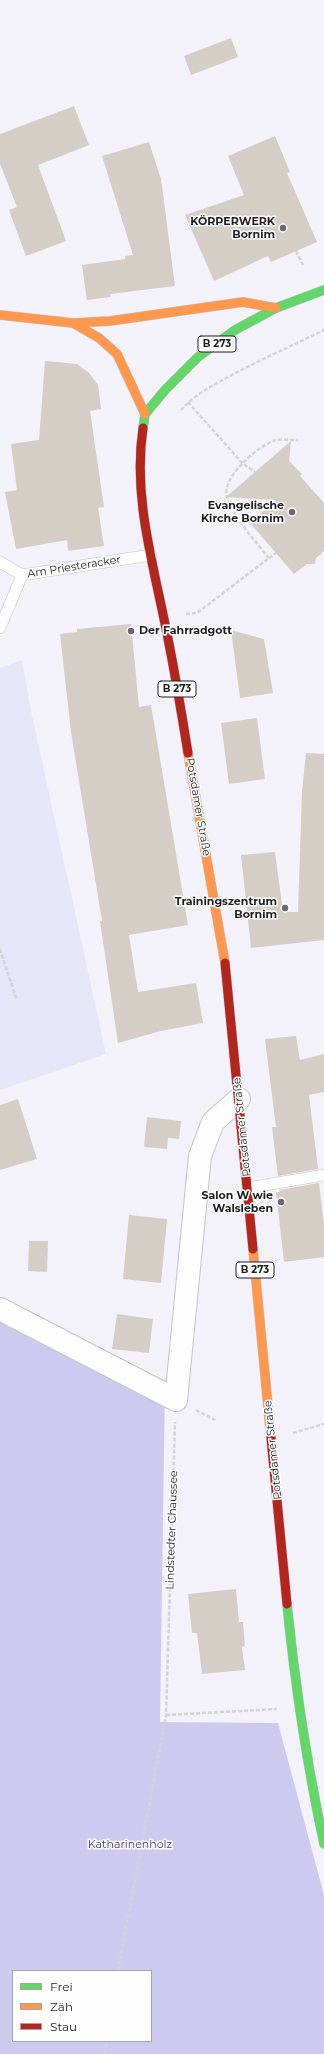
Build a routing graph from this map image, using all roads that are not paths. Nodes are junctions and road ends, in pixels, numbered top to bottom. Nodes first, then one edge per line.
1 (324, 290) edge
2 (276, 308) junction
3 (0, 315) edge
4 (73, 323) junction
5 (145, 414) junction
6 (151, 555) junction
7 (0, 562) edge
8 (22, 575) junction
9 (0, 628) edge
10 (239, 1099) junction
11 (324, 1175) edge
12 (248, 1188) junction
13 (0, 1309) edge
14 (324, 1844) edge

1 - 2 main road, B 273
2 - 4 main road
2 - 5 main road, B 273
3 - 4 main road
4 - 5 main road
5 - 6 main road, Potsdamer Straße / B 273
6 - 8 lane, Am Priesteracker
6 - 10 main road, Potsdamer Straße / B 273
7 - 8 lane, Am Priesteracker
8 - 9 lane
10 - 12 main road, Potsdamer Straße / B 273
10 - 13 street
11 - 12 lane
12 - 14 main road, Potsdamer Straße / B 273

